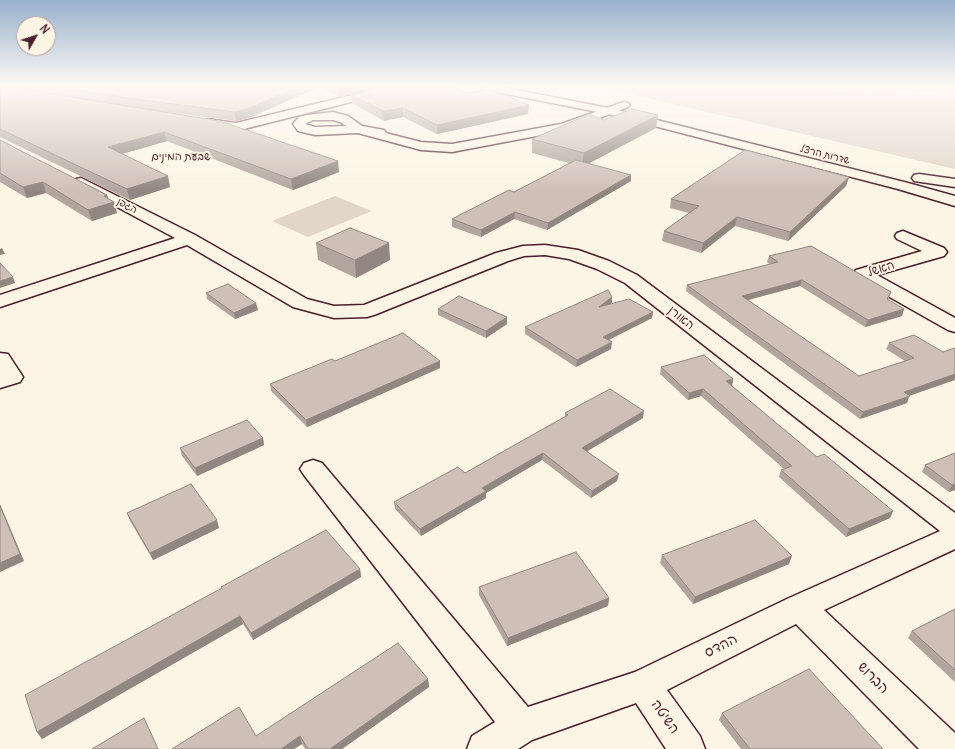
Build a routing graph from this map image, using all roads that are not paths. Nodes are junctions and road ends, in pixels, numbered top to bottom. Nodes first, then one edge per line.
1 (204, 122) edge
2 (257, 122) edge
3 (578, 122) edge
4 (652, 122) edge
5 (691, 122) edge
6 (362, 130) dead end
7 (68, 175) edge
8 (955, 183) edge
9 (955, 188) edge
10 (955, 199) edge
11 (903, 236) dead end
12 (189, 239) junction
13 (0, 301) edge
14 (367, 311) joint
15 (955, 326) edge
16 (313, 469) dead end
17 (955, 528) edge
18 (955, 537) edge
19 (800, 606) junction
20 (643, 685) junction
21 (521, 727) junction
22 (485, 749) edge
23 (687, 749) edge
24 (945, 749) edge

1 - 2 street
3 - 6 street
4 - 10 street, שדרות הרצל
5 - 8 street, שדרות הרצל
7 - 12 street, הגפן
9 - 10 street
11 - 15 street, האשל
12 - 13 street
12 - 14 street, הגפן
14 - 17 street, האורן
16 - 21 street
18 - 19 street, ההדס
19 - 20 street, ההדס
19 - 24 street, הברוש
20 - 21 street, ההדס
20 - 23 street, השיטה
21 - 22 street, ההדס

